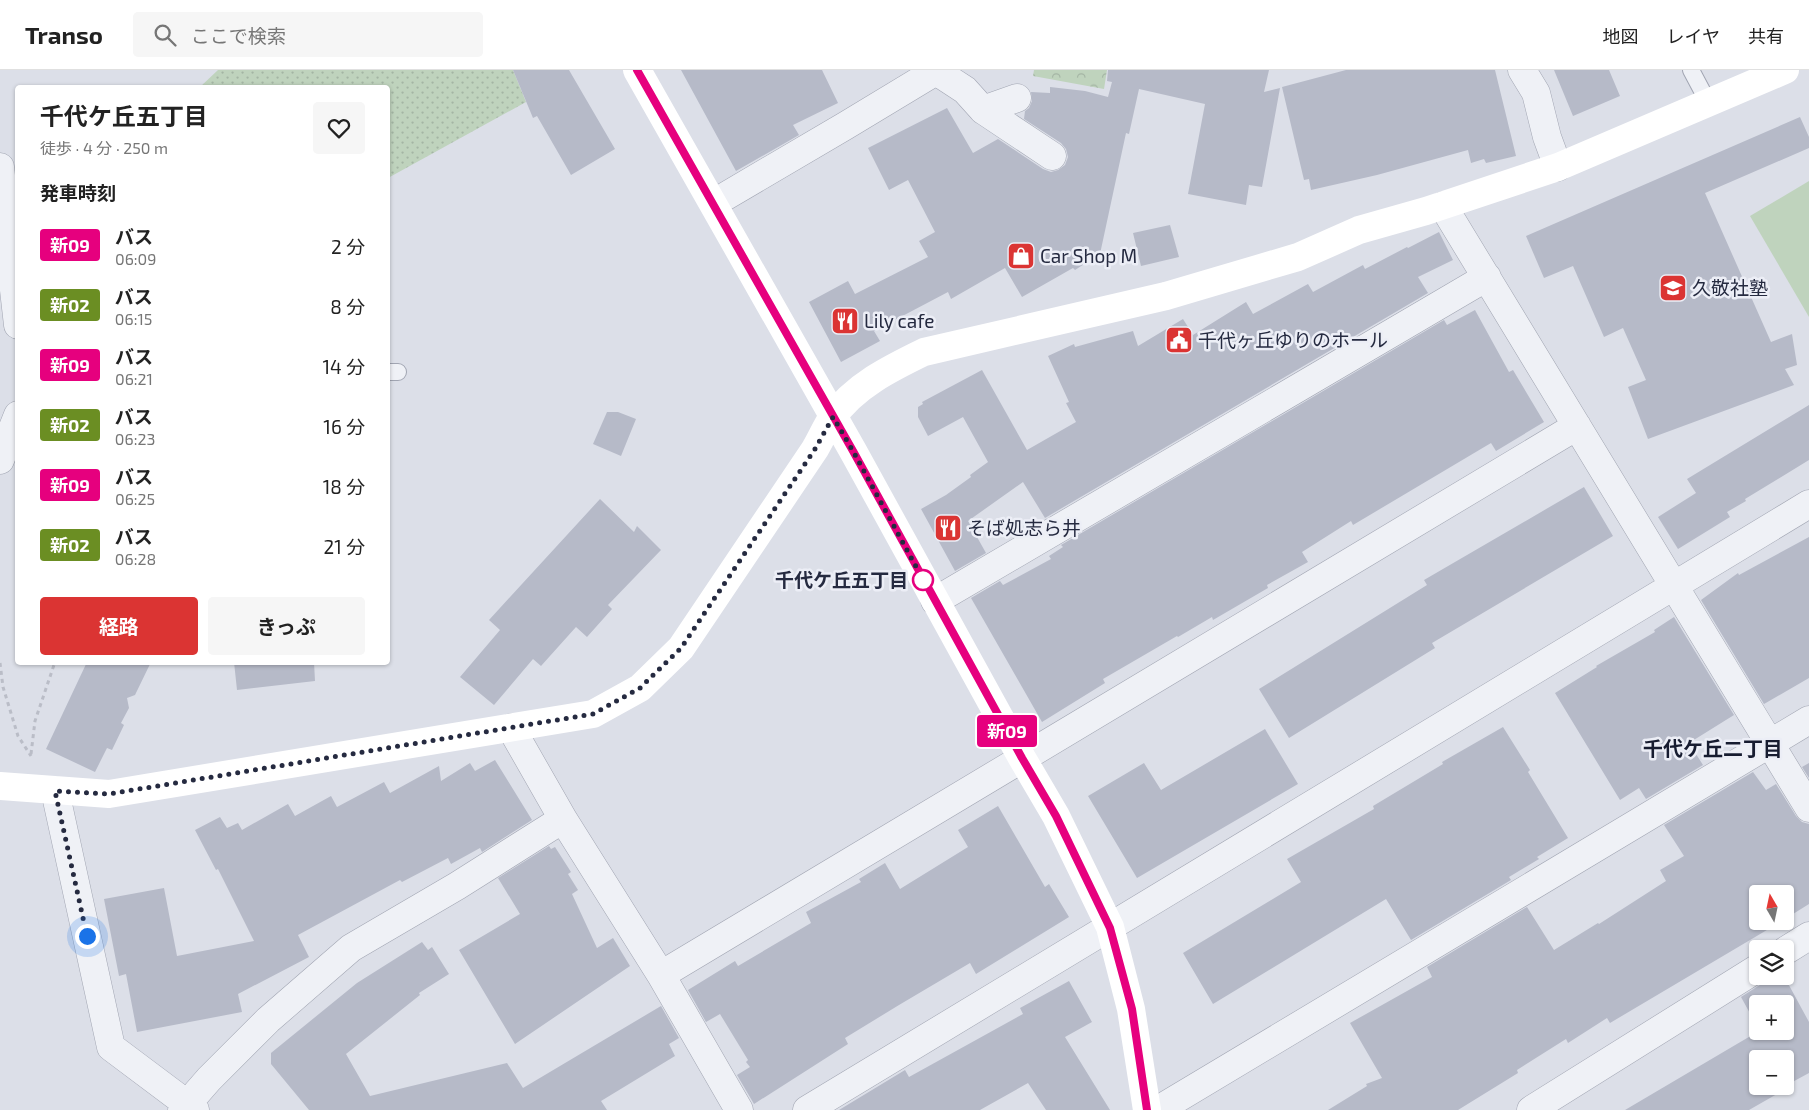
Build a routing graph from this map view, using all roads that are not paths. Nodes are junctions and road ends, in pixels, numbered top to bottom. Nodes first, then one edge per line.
1 (637, 70) edge
2 (935, 70) edge
3 (1522, 70) edge
4 (1691, 70) edge
5 (1785, 70) edge
6 (1017, 98) dead end
7 (1708, 102) junction
8 (983, 110) junction
9 (1052, 156) dead end
10 (1558, 166) junction
11 (0, 167) edge
12 (714, 203) junction
13 (1443, 206) junction
14 (1487, 277) junction
15 (15, 299) edge
16 (833, 417) junction
17 (15, 422) edge
18 (1577, 426) junction
19 (0, 460) edge
20 (1809, 504) edge
21 (1675, 586) junction
22 (935, 601) junction
23 (1809, 720) edge
24 (511, 728) junction
25 (1770, 744) junction
26 (1022, 758) junction
27 (0, 786) edge
28 (55, 791) junction
29 (1809, 808) edge
30 (563, 819) junction
31 (1110, 928) junction
32 (1809, 936) edge
33 (1794, 945) edge
34 (1749, 974) edge
35 (661, 975) junction
36 (188, 1108) edge
37 (739, 1110) edge
38 (807, 1110) edge
39 (1148, 1110) edge
40 (1158, 1110) edge
41 (1531, 1110) edge

1 - 12 street
2 - 8 street
2 - 12 street
3 - 10 street
4 - 7 lane
5 - 7 street
6 - 8 street
7 - 10 street
8 - 9 street
10 - 13 street
11 - 15 street
12 - 16 street
13 - 14 street
13 - 16 street
14 - 18 street
14 - 22 street
16 - 22 street
16 - 24 street
17 - 19 street
18 - 21 street
18 - 26 street
20 - 21 street
21 - 25 street
21 - 31 street
22 - 26 street
23 - 25 street
24 - 28 street
24 - 30 street
25 - 29 street
25 - 40 street
26 - 31 street
26 - 35 street
27 - 28 street
28 - 36 street
30 - 35 street
30 - 36 street
31 - 38 street
31 - 39 street
32 - 33 street
34 - 41 street
35 - 37 street

